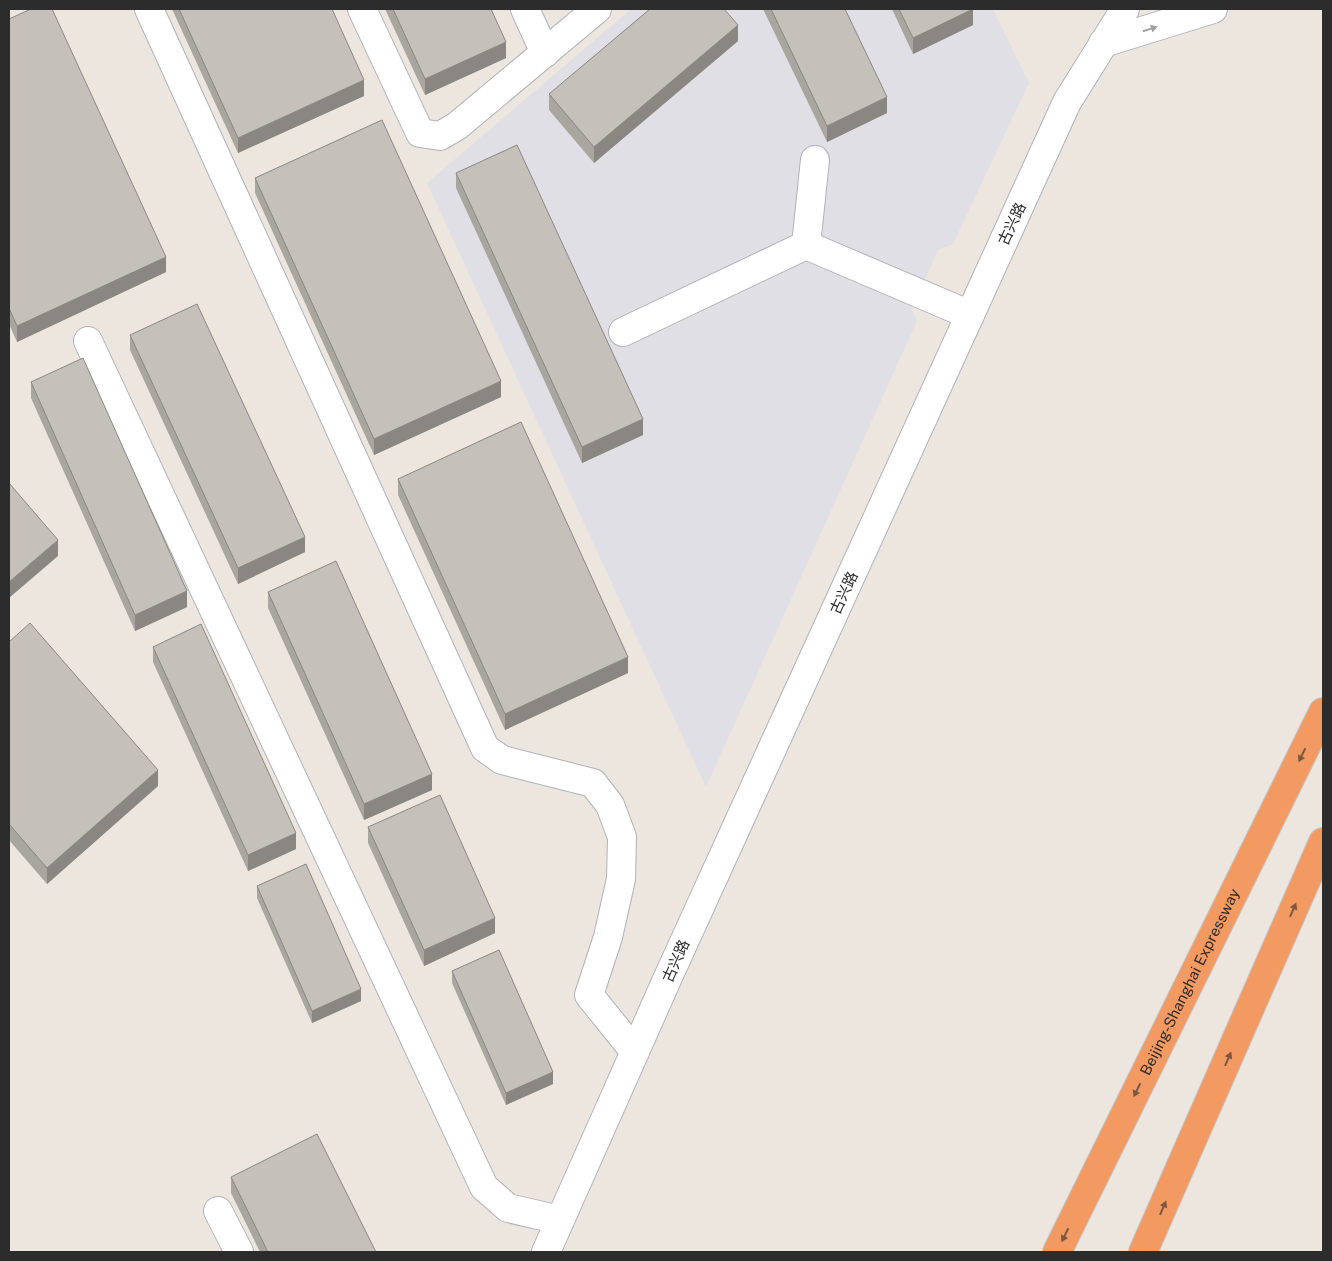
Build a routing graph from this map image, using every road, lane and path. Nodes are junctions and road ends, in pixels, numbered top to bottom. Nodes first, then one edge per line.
1 (149, 9) edge
2 (362, 9) edge
3 (525, 9) edge
4 (597, 9) edge
5 (1125, 9) edge
6 (1214, 9) edge
7 (1103, 43) junction
8 (545, 53) junction
9 (815, 160) dead end
10 (806, 245) junction
11 (970, 315) junction
12 (623, 332) dead end
13 (88, 341) dead end
14 (1323, 712) edge
15 (1323, 842) edge
16 (635, 1052) junction
17 (218, 1211) dead end
18 (560, 1220) junction
19 (239, 1252) edge
20 (546, 1252) edge
21 (1057, 1252) edge
22 (1143, 1252) edge

1 - 16 street
2 - 8 street
3 - 8 street
4 - 8 street
5 - 7 street, 古兴路
7 -> 6 street
7 - 11 street, 古兴路
9 - 10 street
10 - 11 street
10 - 12 street
11 - 16 street, 古兴路
13 - 18 street
14 -> 21 highway, Beijing-Shanghai Expressway
22 -> 15 highway
16 - 18 street, 古兴路
17 - 19 street
18 - 20 street, 古兴路

